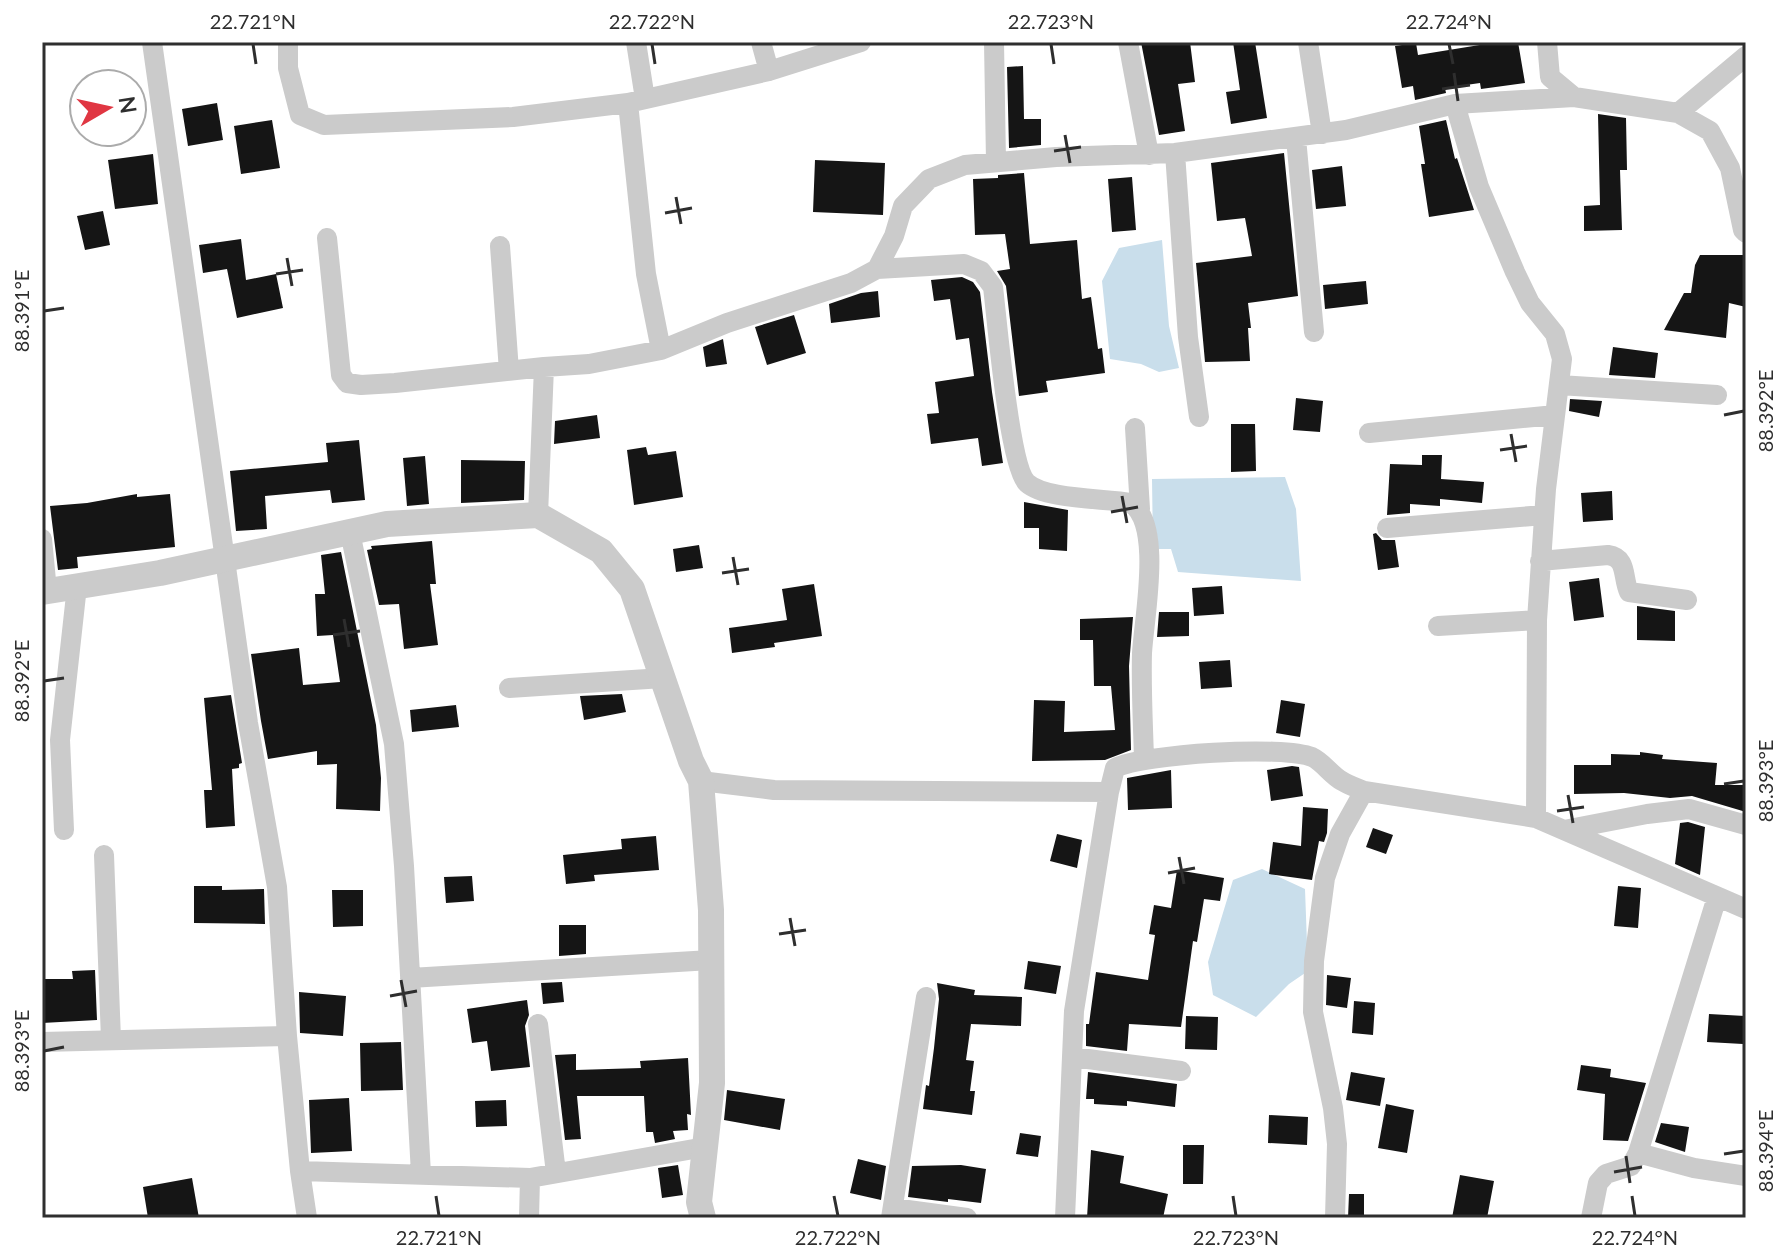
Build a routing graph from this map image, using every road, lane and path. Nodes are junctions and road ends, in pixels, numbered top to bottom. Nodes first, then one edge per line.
1 (152, 42) edge
2 (288, 42) edge
3 (636, 42) edge
4 (761, 42) edge
5 (861, 42) edge
6 (994, 42) edge
7 (1128, 42) edge
8 (1308, 42) edge
9 (1547, 42) edge
10 (1746, 56) edge
11 (769, 71) junction
12 (1574, 97) junction
13 (636, 101) junction
14 (1455, 104) junction
15 (1678, 113) junction
16 (1322, 134) junction
17 (1296, 138) junction
18 (1175, 153) junction
19 (1149, 155) junction
20 (996, 162) junction
21 (1746, 233) edge
22 (327, 238) dead end
23 (500, 246) dead end
24 (877, 269) junction
25 (1314, 332) dead end
26 (661, 350) junction
27 (544, 367) junction
28 (509, 371) junction
29 (1559, 385) junction
30 (1717, 395) dead end
31 (1555, 415) junction
32 (1199, 417) dead end
33 (1135, 428) dead end
34 (1369, 433) dead end
35 (1140, 509) junction
36 (538, 515) junction
37 (1544, 515) junction
38 (1387, 528) dead end
39 (350, 532) junction
40 (42, 539) edge
41 (225, 558) junction
42 (1540, 561) junction
43 (77, 586) junction
44 (44, 592) edge
45 (1687, 600) dead end
46 (1537, 620) junction
47 (1438, 626) dead end
48 (663, 678) junction
49 (509, 688) dead end
50 (1144, 759) junction
51 (701, 781) junction
52 (1364, 791) junction
53 (1109, 792) junction
54 (1536, 818) junction
55 (1746, 825) edge
56 (64, 830) dead end
57 (1564, 830) junction
58 (104, 855) dead end
59 (1717, 897) junction
60 (1746, 909) edge
61 (711, 960) junction
62 (410, 978) junction
63 (926, 997) dead end
64 (538, 1024) dead end
65 (287, 1036) junction
66 (111, 1040) junction
67 (42, 1042) edge
68 (1072, 1057) junction
69 (1181, 1071) dead end
70 (705, 1147) junction
71 (1638, 1153) junction
72 (300, 1171) junction
73 (556, 1173) junction
74 (421, 1174) junction
75 (1746, 1176) edge
76 (530, 1178) junction
77 (892, 1213) edge
78 (307, 1218) edge
79 (529, 1218) edge
80 (703, 1218) edge
81 (967, 1218) edge
82 (1065, 1218) edge
83 (1335, 1218) edge
84 (1591, 1218) edge

1 - 41 street
2 - 13 street
3 - 13 street
4 - 11 street
5 - 11 street
6 - 20 street
7 - 19 street
8 - 16 street
9 - 12 street
10 - 15 street
11 - 13 street
12 - 14 street
12 - 15 street
13 - 26 street
14 - 16 street
14 - 29 street
15 - 21 street
16 - 17 street
17 - 18 street
17 - 25 street
18 - 19 street
18 - 32 street
19 - 20 street
20 - 24 street
22 - 28 street
23 - 28 street
24 - 26 street
24 - 35 street
26 - 27 street
27 - 28 street
27 - 36 street
29 - 30 street
29 - 31 street
31 - 34 street
31 - 37 street
33 - 35 street
35 - 50 street
36 - 39 street
36 - 48 street
37 - 38 street
37 - 42 street
39 - 41 street
39 - 62 street
40 - 44 street
41 - 43 street
41 - 65 street
42 - 45 street
42 - 46 street
43 - 44 street
43 - 56 street
46 - 47 street
46 - 54 street
48 - 49 street
48 - 51 street
50 - 52 street
50 - 53 street
51 - 53 street
51 - 61 street
52 - 54 street
52 - 83 street
53 - 68 street
54 - 57 street
55 - 57 street
57 - 59 street
58 - 66 street
59 - 60 street
59 - 71 street
61 - 62 street
61 - 70 street
62 - 74 street
63 - 77 street
64 - 73 street
65 - 66 street
65 - 72 street
66 - 67 street
68 - 69 street
68 - 82 street
70 - 73 street
70 - 80 street
71 - 75 street
71 - 84 street
72 - 74 street
72 - 78 street
73 - 76 street
74 - 76 street
76 - 79 street
77 - 81 street

